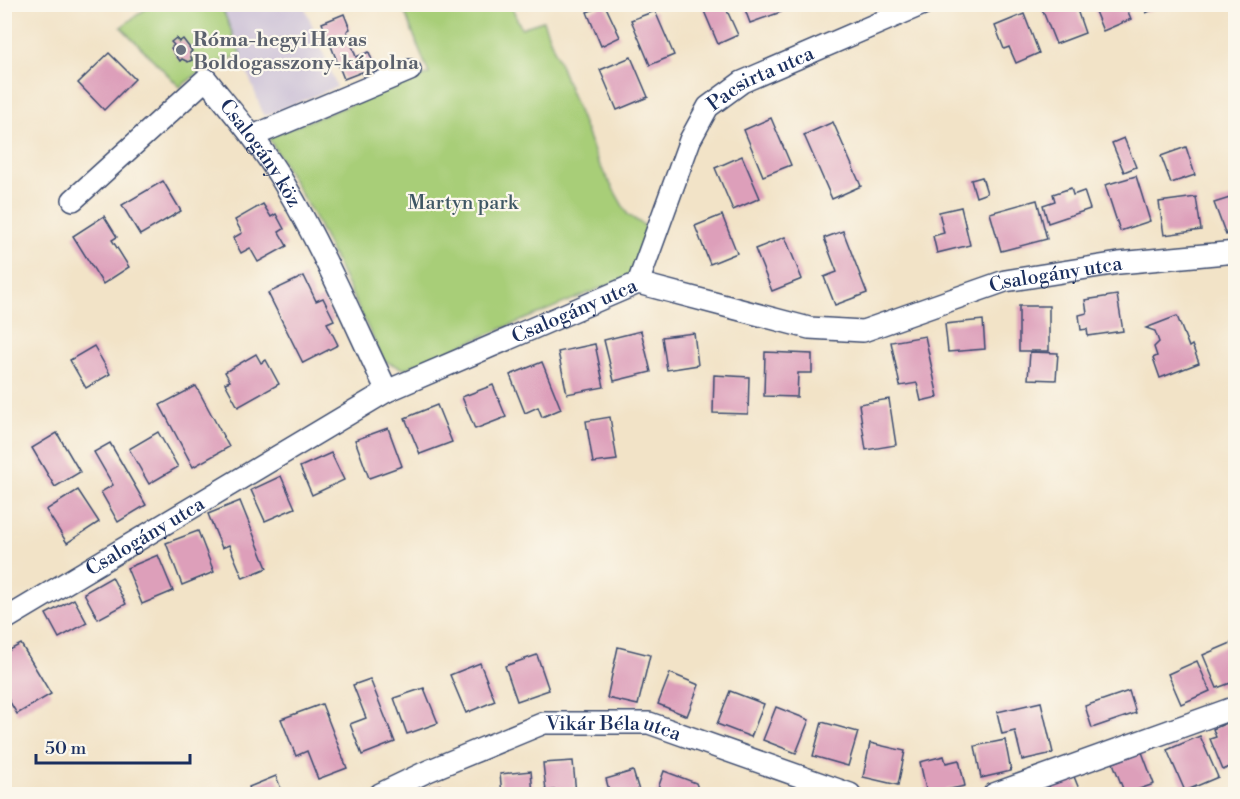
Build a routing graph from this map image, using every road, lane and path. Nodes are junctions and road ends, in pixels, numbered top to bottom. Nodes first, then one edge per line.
1 (923, 4) edge
2 (410, 70) dead end
3 (253, 136) junction
4 (73, 200) dead end
5 (1236, 252) edge
6 (638, 282) junction
7 (387, 391) junction
8 (4, 620) edge
9 (1236, 707) edge
10 (380, 795) edge
11 (850, 795) edge
12 (994, 795) edge

1 - 6 street, Pacsirta utca
2 - 3 street
3 - 4 street, Csalogány köz
3 - 7 street, Csalogány köz
5 - 6 street, Csalogány utca
6 - 7 street, Csalogány utca
7 - 8 street, Csalogány utca
9 - 12 street
10 - 11 street, Vikár Béla utca

